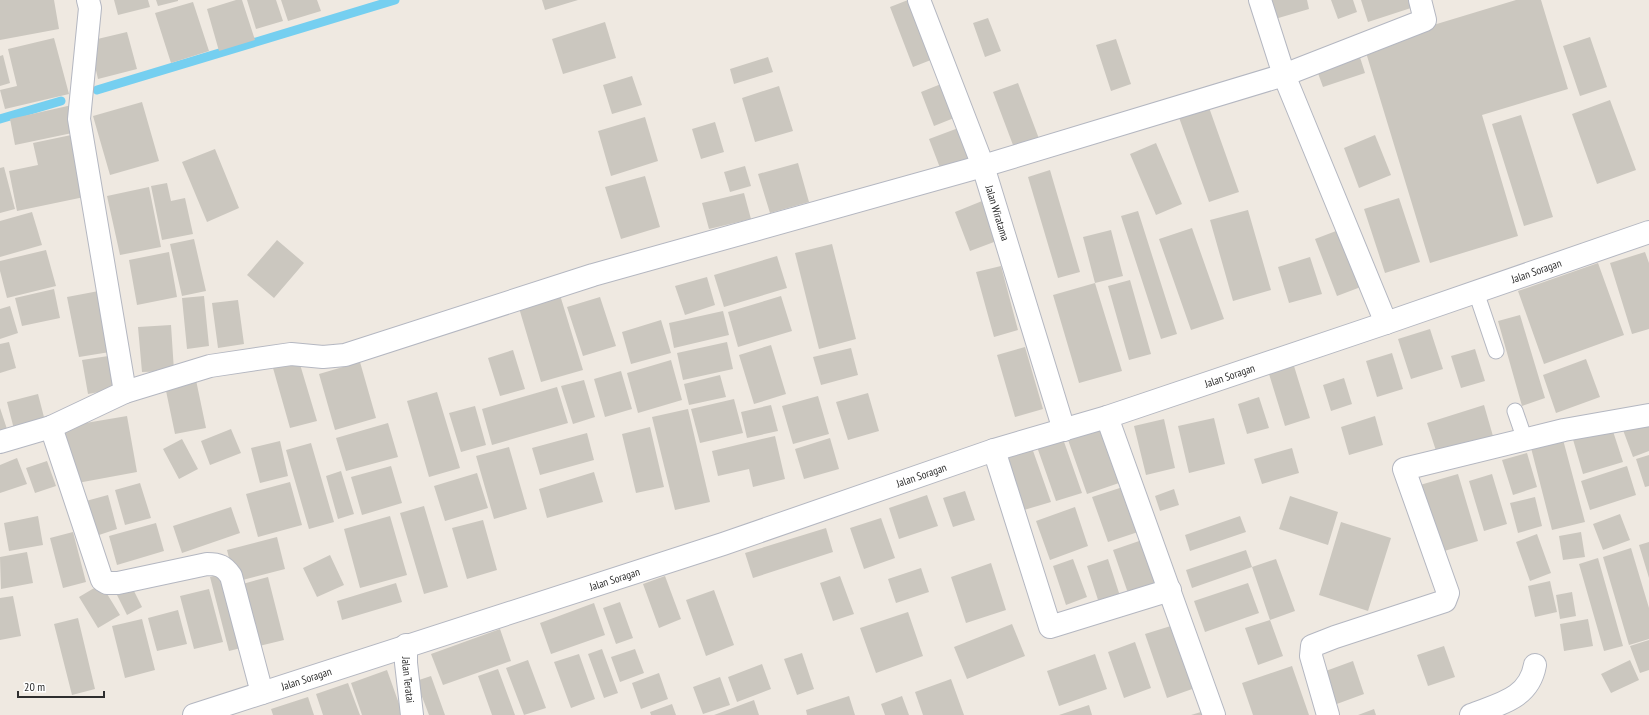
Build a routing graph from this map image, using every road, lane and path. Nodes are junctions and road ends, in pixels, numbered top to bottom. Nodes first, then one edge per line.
1 (88, 0) edge
2 (919, 0) edge
3 (1260, 0) edge
4 (1420, 0) edge
5 (1284, 74) junction
6 (983, 166) junction
7 (1649, 232) edge
8 (1476, 292) junction
9 (1386, 323) junction
10 (1496, 352) dead end
11 (125, 392) junction
12 (1515, 411) dead end
13 (1649, 415) edge
14 (1106, 417) junction
15 (51, 427) junction
16 (1064, 430) junction
17 (1525, 440) junction
18 (0, 442) edge
19 (994, 450) junction
20 (1170, 590) junction
21 (406, 645) junction
22 (1535, 665) dead end
23 (262, 693) junction
24 (194, 715) edge
25 (412, 715) edge
26 (1214, 715) edge
27 (1328, 715) edge
28 (1471, 715) edge

1 - 11 street
2 - 6 street, Jalan Wiratama
3 - 5 street
4 - 5 street
5 - 6 street
5 - 9 street
6 - 11 street
6 - 16 street, Jalan Wiratama
7 - 8 street, Jalan Soragan
8 - 9 street, Jalan Soragan
8 - 10 lane
9 - 14 street, Jalan Soragan
11 - 15 street
12 - 17 lane
13 - 17 street
14 - 16 street, Jalan Soragan
14 - 20 street
15 - 18 street
15 - 23 street
16 - 19 street, Jalan Soragan
17 - 27 street
19 - 20 street
19 - 21 street, Jalan Soragan
20 - 26 street
21 - 23 street, Jalan Soragan
21 - 25 street, Jalan Teratai
22 - 28 street
23 - 24 street, Jalan Soragan

